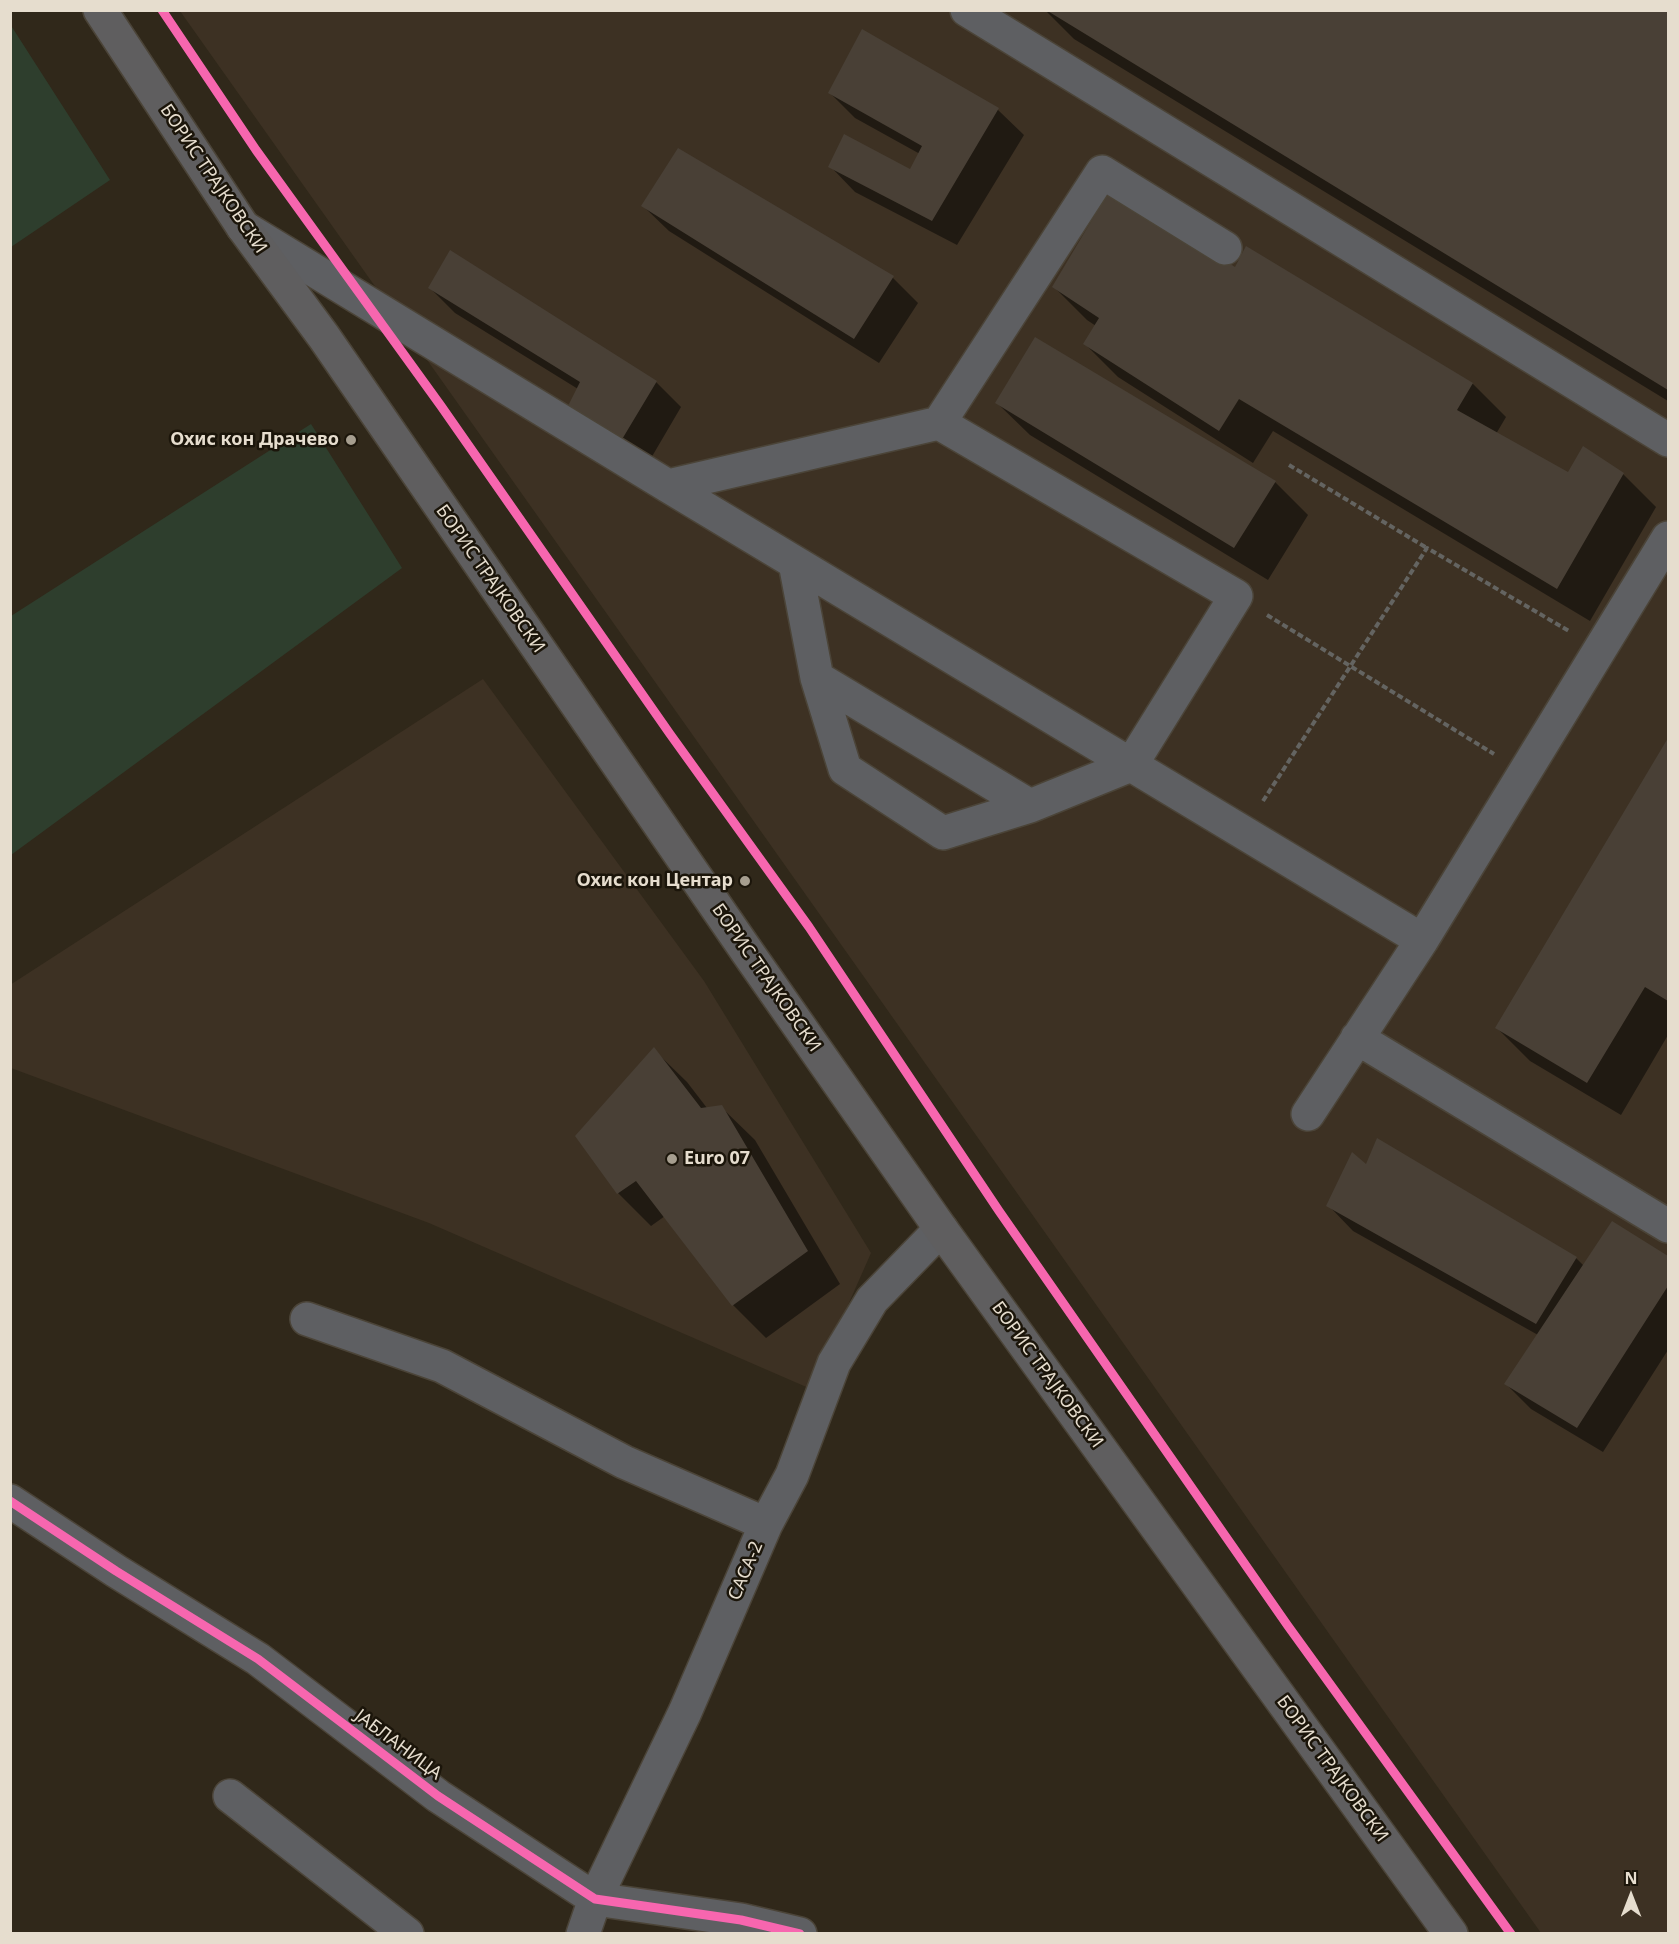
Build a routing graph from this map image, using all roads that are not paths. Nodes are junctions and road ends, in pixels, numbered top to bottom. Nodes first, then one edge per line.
1 (100, 10) edge
2 (967, 10) edge
3 (243, 227) junction
4 (1225, 248) dead end
5 (939, 423) junction
6 (1668, 440) edge
7 (668, 486) junction
8 (1668, 538) edge
9 (795, 563) junction
10 (817, 678) junction
11 (1131, 765) junction
12 (1030, 806) junction
13 (1422, 940) junction
14 (1357, 1038) junction
15 (1308, 1114) dead end
16 (1668, 1226) edge
17 (941, 1229) junction
18 (307, 1319) dead end
19 (10, 1501) edge
20 (766, 1524) junction
21 (230, 1796) dead end
22 (595, 1899) junction
23 (407, 1934) edge
24 (583, 1934) edge
25 (800, 1934) edge
26 (1451, 1934) edge

1 - 3 main road, БОРИС ТРАЈКОВСКИ
2 - 6 street
3 - 7 street
3 - 17 main road, БОРИС ТРАЈКОВСКИ
4 - 5 street
5 - 7 street
5 - 11 street
7 - 9 street
8 - 13 street
9 - 10 street
9 - 11 street
10 - 12 street
10 - 12 street
11 - 12 street
11 - 13 street
13 - 14 street
14 - 15 street
14 - 16 street
17 - 20 street, САСА-2
17 - 26 main road, БОРИС ТРАЈКОВСКИ
18 - 20 street
19 - 22 street, ЈАБЛАНИЦА
20 - 22 street, САСА-2
21 - 23 street
22 - 24 street, САСА-2
22 - 25 street, ЈАБЛАНИЦА

